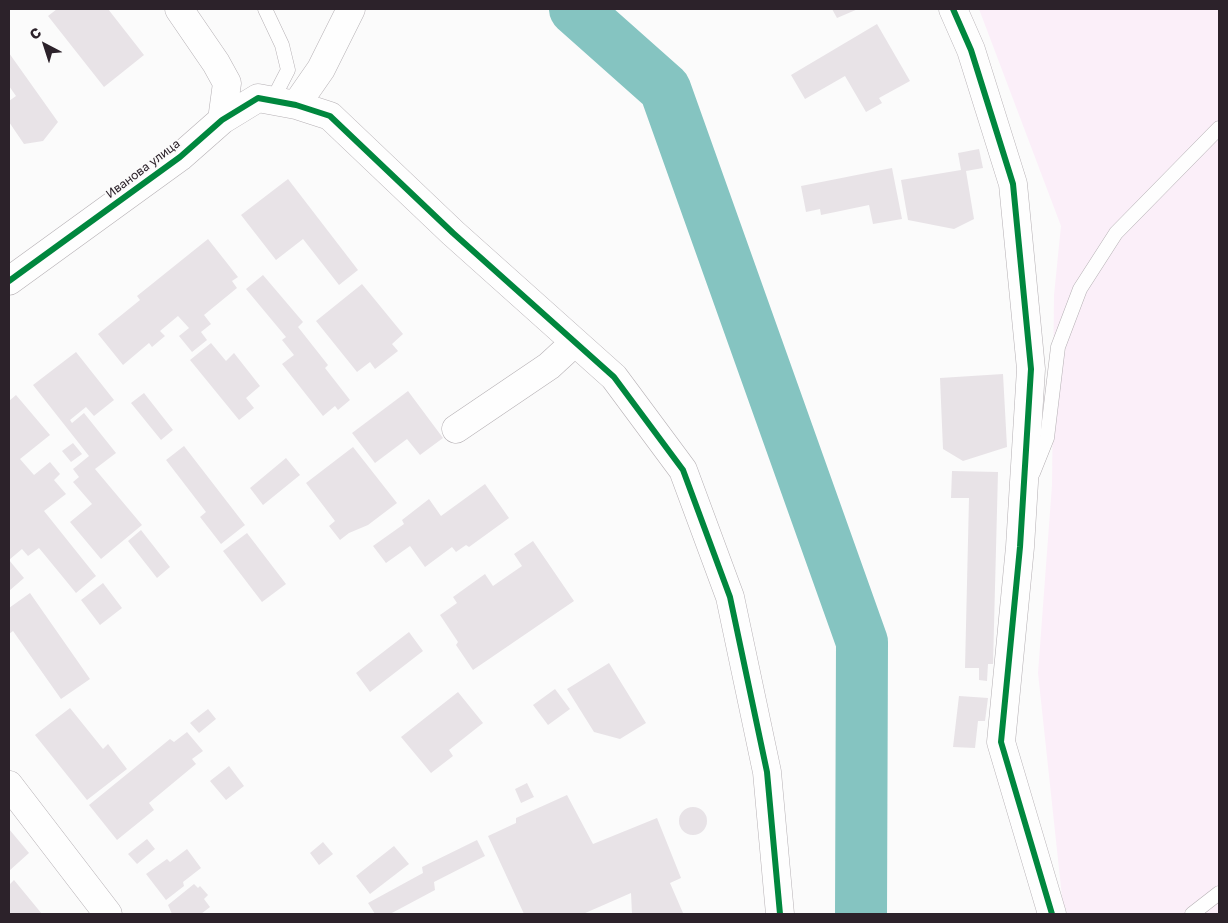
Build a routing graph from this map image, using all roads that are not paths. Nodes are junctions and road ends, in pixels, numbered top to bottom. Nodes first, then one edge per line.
1 (179, 9) edge
2 (265, 9) edge
3 (351, 9) edge
4 (953, 9) edge
5 (284, 103) junction
6 (222, 120) junction
7 (1219, 128) edge
8 (9, 280) edge
9 (576, 342) junction
10 (456, 429) dead end
11 (1023, 496) junction
12 (9, 785) edge
13 (1219, 893) edge
14 (108, 914) edge
15 (780, 914) edge
16 (1052, 914) edge
17 (1192, 914) edge

1 - 6 street
2 - 5 lane
3 - 5 street
4 - 11 street
5 - 6 street, Иванова улица
5 - 9 street
6 - 8 street, Иванова улица
7 - 11 lane
9 - 10 street
9 - 15 street
11 - 16 street
12 - 14 street
13 - 17 lane

